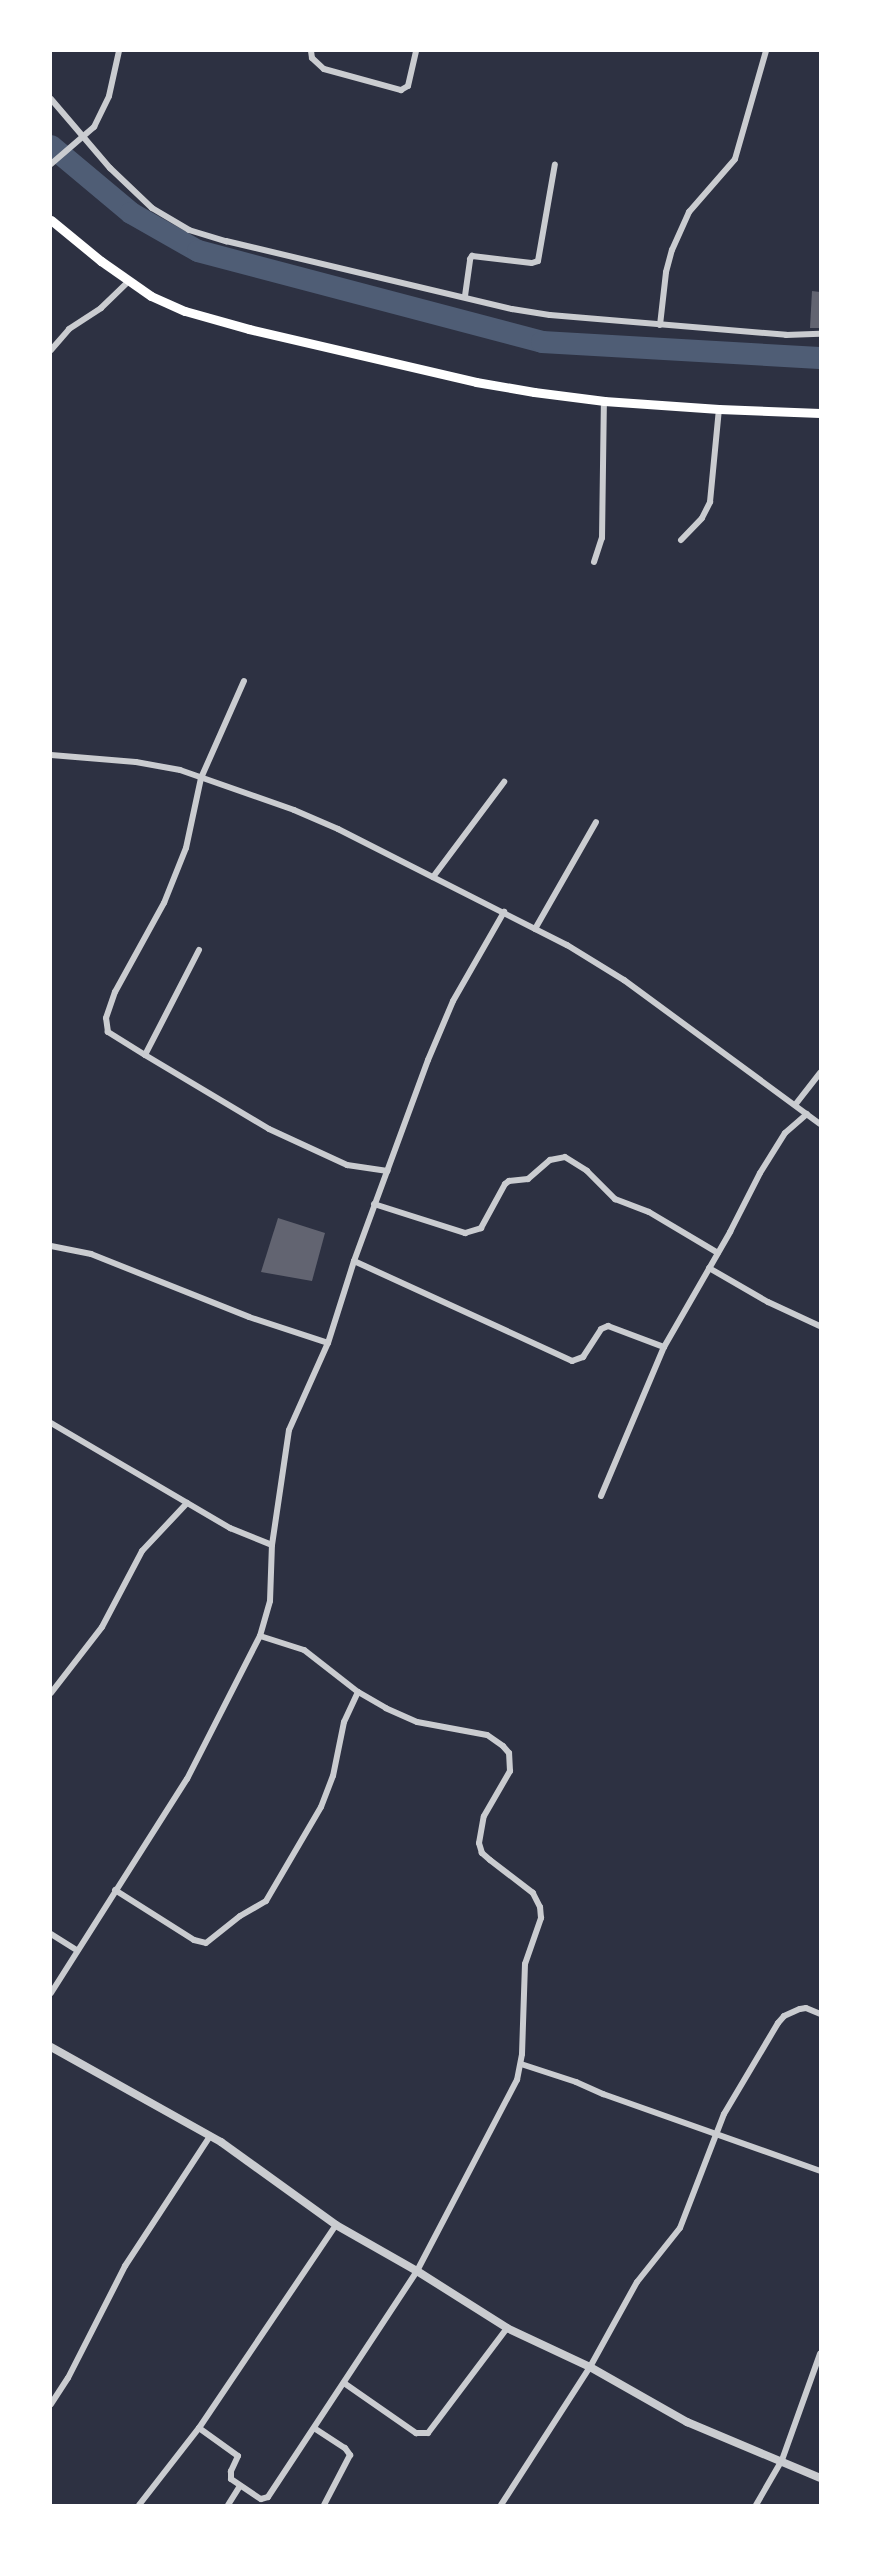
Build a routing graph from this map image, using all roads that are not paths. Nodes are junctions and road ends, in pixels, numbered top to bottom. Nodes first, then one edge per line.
1 (119, 51) edge
2 (311, 51) edge
3 (416, 51) edge
4 (766, 51) edge
5 (51, 99) edge
6 (84, 136) junction
7 (51, 164) edge
8 (555, 164) dead end
9 (51, 220) edge
10 (129, 281) junction
11 (465, 296) junction
12 (660, 325) junction
13 (820, 334) edge
14 (51, 350) edge
15 (604, 401) junction
16 (719, 409) junction
17 (820, 413) edge
18 (681, 540) dead end
19 (594, 562) dead end
20 (244, 681) dead end
21 (51, 755) edge
22 (201, 778) junction
23 (504, 782) dead end
24 (596, 822) dead end
25 (433, 877) junction
26 (504, 912) junction
27 (535, 928) junction
28 (199, 950) dead end
29 (145, 1055) junction
30 (820, 1073) edge
31 (795, 1105) junction
32 (807, 1114) junction
33 (820, 1124) edge
34 (388, 1171) junction
35 (374, 1204) junction
36 (51, 1246) edge
37 (718, 1253) junction
38 (354, 1261) junction
39 (708, 1268) junction
40 (820, 1326) edge
41 (328, 1342) junction
42 (664, 1347) junction
43 (51, 1423) edge
44 (602, 1496) dead end
45 (187, 1503) junction
46 (272, 1545) junction
47 (260, 1636) junction
48 (358, 1692) junction
49 (51, 1693) edge
50 (115, 1890) junction
51 (51, 1934) edge
52 (77, 1950) junction
53 (51, 1993) edge
54 (820, 2017) edge
55 (51, 2047) edge
56 (521, 2064) junction
57 (716, 2133) junction
58 (210, 2136) junction
59 (820, 2171) edge
60 (336, 2225) junction
61 (417, 2271) junction
62 (507, 2328) junction
63 (820, 2354) edge
64 (590, 2367) junction
65 (344, 2383) junction
66 (51, 2404) edge
67 (199, 2428) junction
68 (314, 2428) junction
69 (782, 2460) junction
70 (820, 2478) edge
71 (240, 2486) junction
72 (139, 2505) edge
73 (228, 2505) edge
74 (324, 2505) edge
75 (501, 2505) edge
76 (756, 2505) edge

1 - 6 street
2 - 3 street
4 - 12 street
5 - 6 street
6 - 7 street
6 - 11 street
8 - 11 street
9 - 10 main road
10 - 14 street
10 - 15 main road
11 - 12 street
12 - 13 street
15 - 16 main road
15 - 19 street
16 - 17 main road
16 - 18 street
20 - 22 street
21 - 22 street
22 - 25 street
22 - 29 street
23 - 25 street
24 - 27 street
25 - 26 street
26 - 27 street
26 - 34 street
27 - 31 street
28 - 29 street
29 - 34 street
30 - 31 street
31 - 32 street
32 - 33 street
32 - 37 street
34 - 35 street
35 - 37 street
35 - 38 street
36 - 41 street
37 - 39 street
38 - 41 street
38 - 42 street
39 - 40 street
39 - 42 street
41 - 46 street
42 - 44 street
43 - 45 street
45 - 46 street
45 - 49 street
46 - 47 street
47 - 48 street
47 - 50 street
48 - 50 street
48 - 56 street
50 - 52 street
51 - 52 street
52 - 53 street
54 - 57 street
55 - 58 street
56 - 57 street
56 - 61 street
57 - 59 street
57 - 64 street
58 - 60 street
58 - 66 street
60 - 61 street
60 - 67 street
61 - 62 street
61 - 65 street
62 - 64 street
62 - 65 street
63 - 69 street
64 - 69 street
64 - 75 street
65 - 68 street
67 - 71 street
67 - 72 street
68 - 71 street
68 - 74 street
69 - 70 street
69 - 76 street
71 - 73 street

